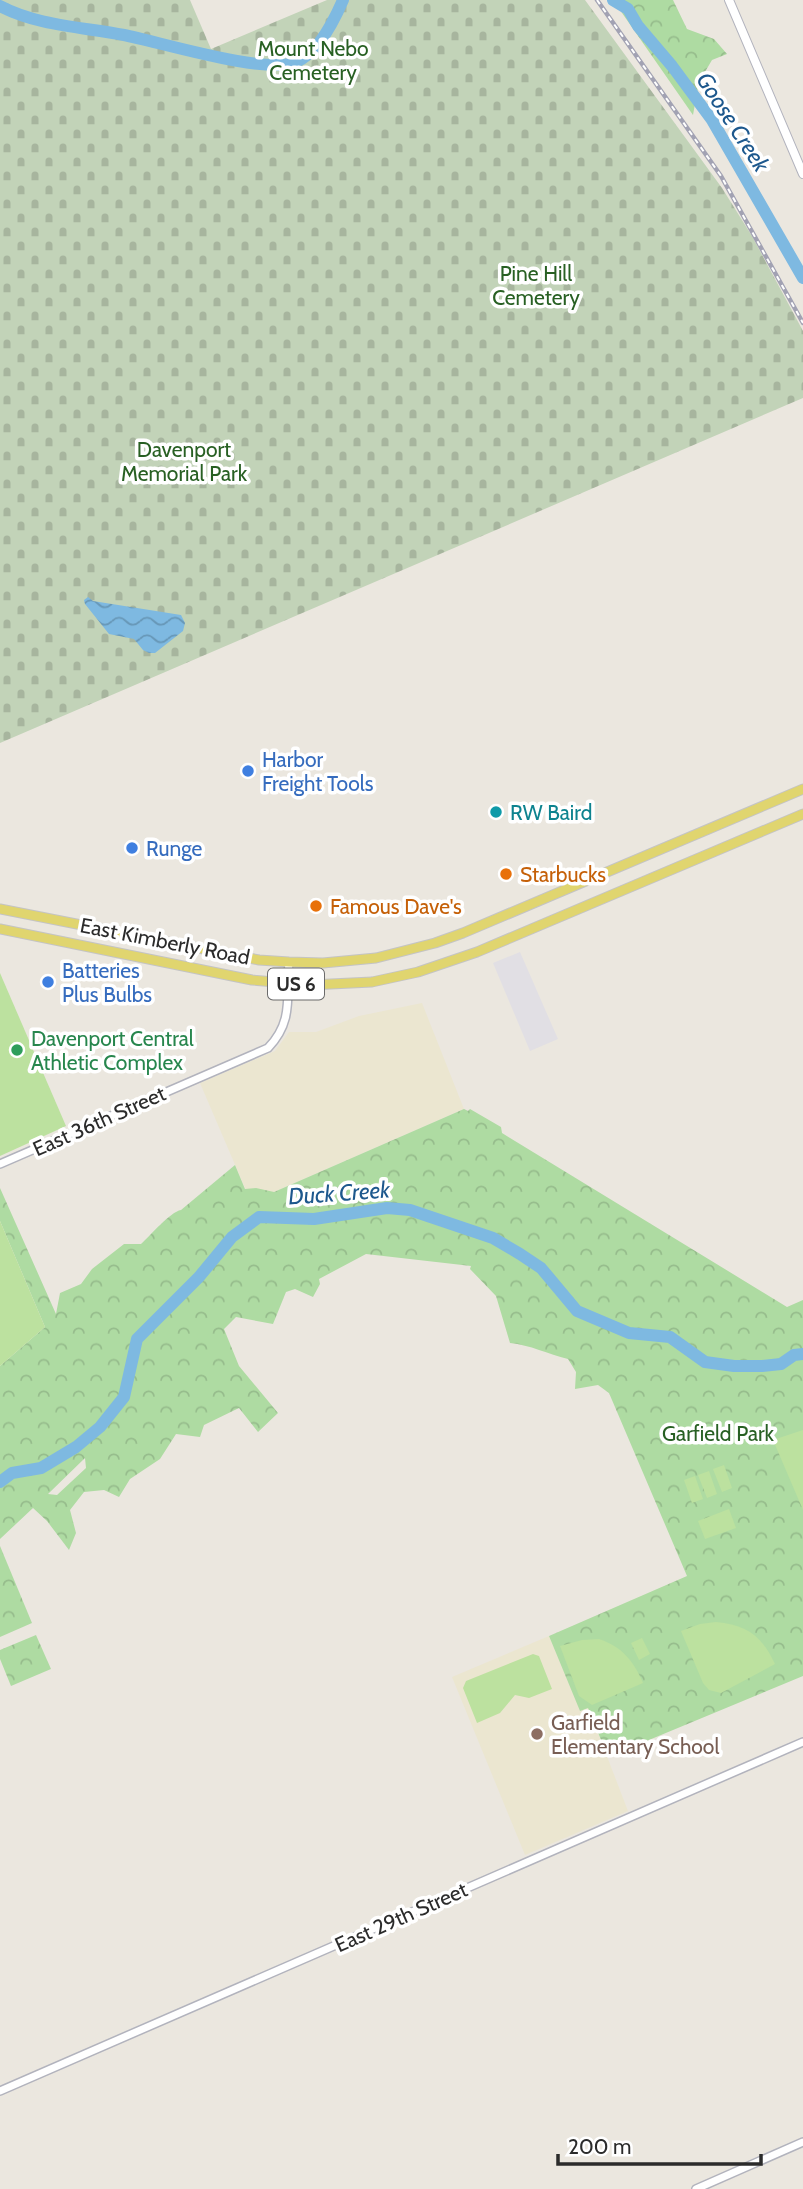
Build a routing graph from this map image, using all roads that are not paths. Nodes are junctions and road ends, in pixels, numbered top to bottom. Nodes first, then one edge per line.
1 (729, 0) edge
2 (803, 174) edge
3 (803, 789) edge
4 (803, 814) edge
5 (0, 909) edge
6 (0, 929) edge
7 (289, 962) junction
8 (287, 984) junction
9 (0, 1164) edge
10 (803, 1742) edge
11 (0, 2091) edge
12 (803, 2142) edge
13 (696, 2189) edge

1 - 2 main road
3 - 7 main road, East Kimberly Road / US 6
4 - 8 main road, East Kimberly Road / US 6
5 - 7 main road, East Kimberly Road / US 6
6 - 8 main road, East Kimberly Road / US 6
7 - 8 street, East 36th Street
8 - 9 street, East 36th Street
10 - 11 street, East 29th Street
12 - 13 street

